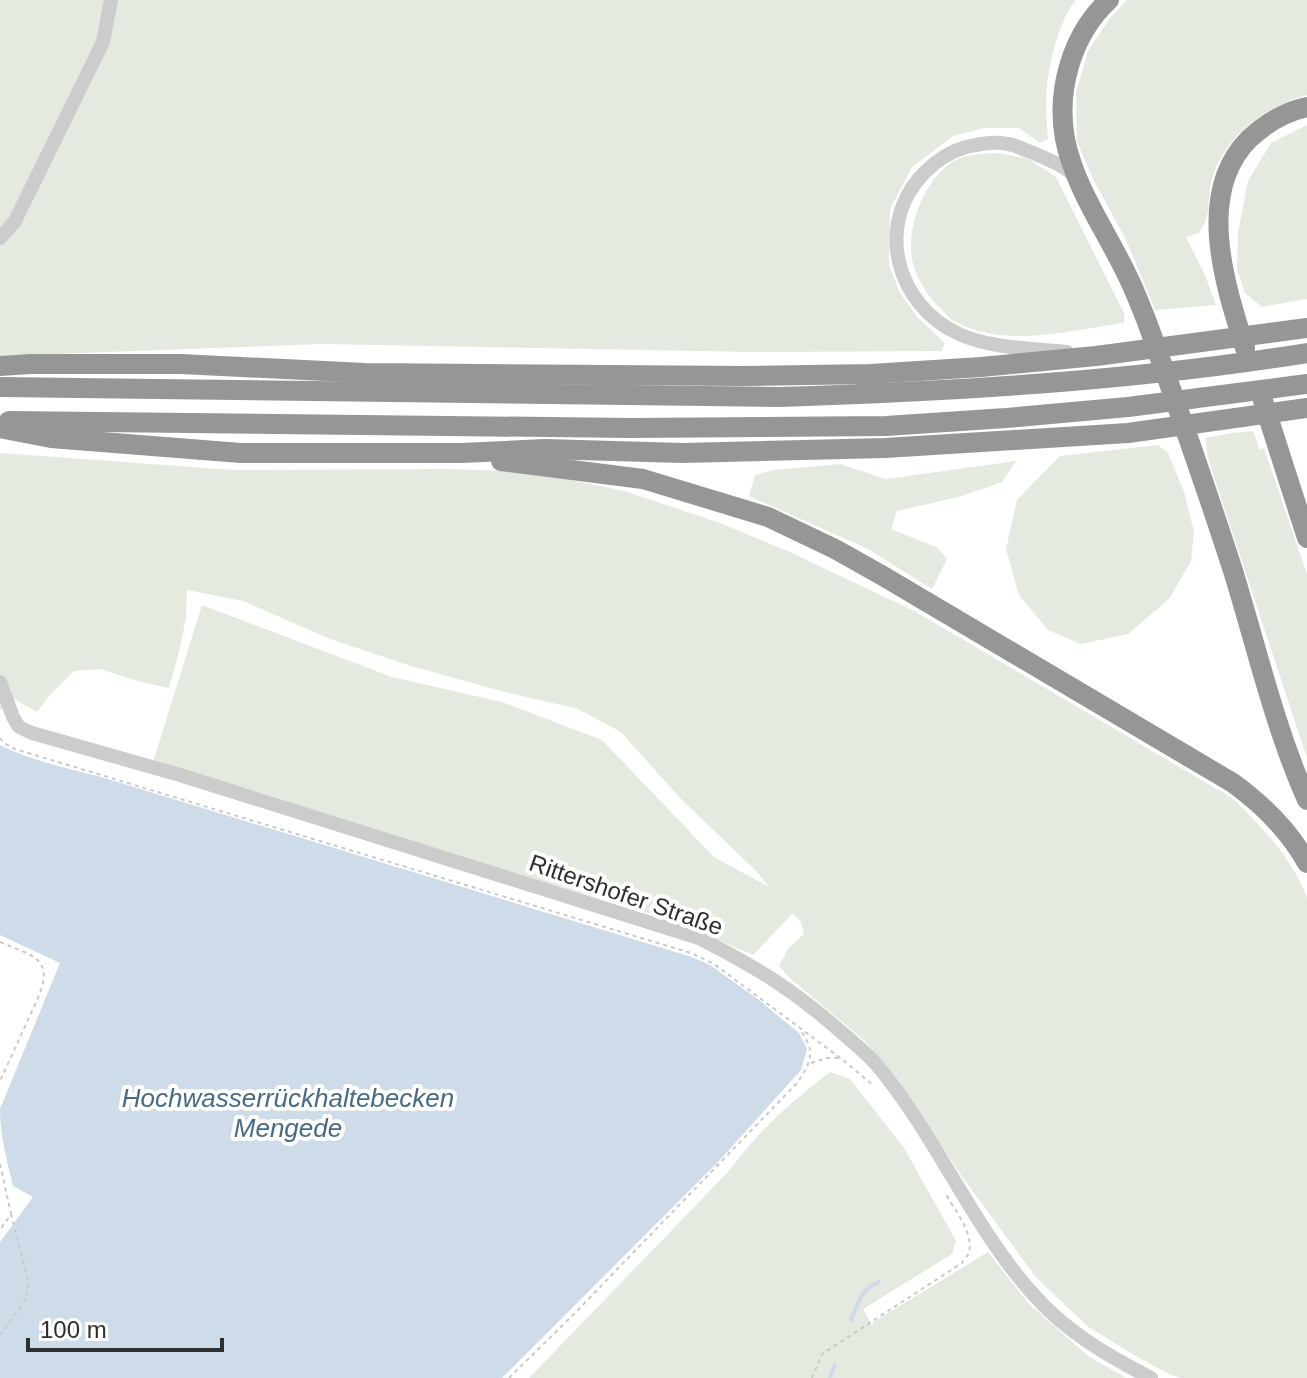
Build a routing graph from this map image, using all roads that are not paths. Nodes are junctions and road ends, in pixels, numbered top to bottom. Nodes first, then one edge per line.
1 (111, 0) edge
2 (1109, 0) edge
3 (1307, 107) edge
4 (1079, 179) junction
5 (0, 238) edge
6 (1307, 326) edge
7 (1307, 353) edge
8 (1096, 356) junction
9 (0, 366) edge
10 (1307, 384) edge
11 (0, 387) edge
12 (1307, 408) edge
13 (0, 421) edge
14 (0, 428) edge
15 (462, 453) junction
16 (1307, 538) edge
17 (0, 682) edge
18 (1307, 800) edge
19 (1307, 863) edge
20 (1151, 1378) edge

1 - 5 street
2 - 4 highway
3 - 16 highway
4 - 8 street
4 - 18 highway
6 - 8 highway
7 - 11 highway
8 - 9 highway
10 - 13 highway
12 - 15 highway
14 - 15 highway
15 - 19 highway
17 - 20 street, Rittershofer Straße

